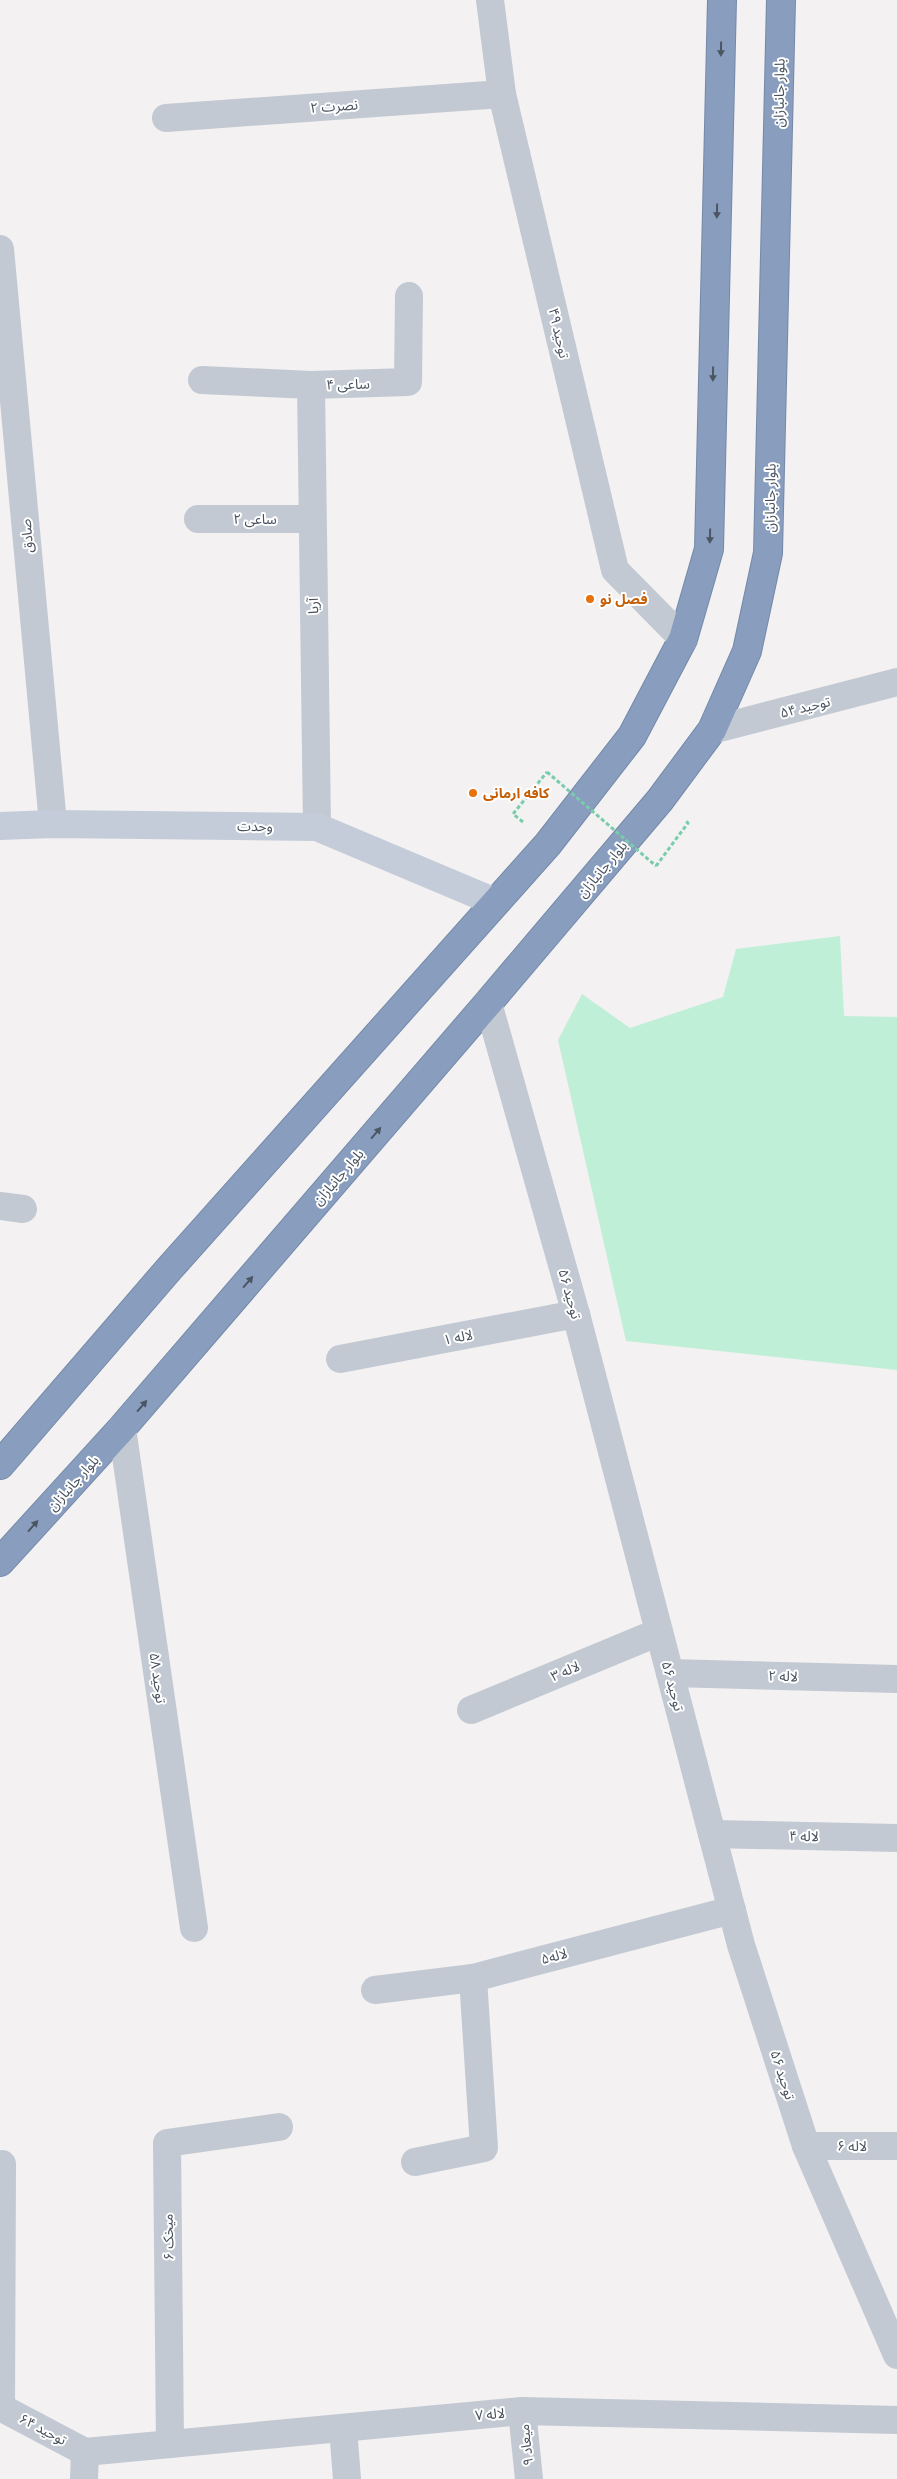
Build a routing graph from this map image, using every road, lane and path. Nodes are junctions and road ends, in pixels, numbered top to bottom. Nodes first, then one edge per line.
1 (490, 0) edge
2 (722, 0) edge
3 (781, 0) edge
4 (502, 94) junction
5 (166, 118) dead end
6 (0, 249) edge
7 (409, 296) dead end
8 (202, 380) dead end
9 (310, 384) junction
10 (198, 519) dead end
11 (312, 519) junction
12 (684, 638) junction
13 (897, 682) edge
14 (712, 730) junction
15 (513, 814) dead end
16 (688, 823) dead end
17 (53, 824) junction
18 (0, 826) edge
19 (317, 827) junction
20 (495, 902) junction
21 (488, 1003) junction
22 (576, 1314) junction
23 (340, 1360) dead end
24 (122, 1428) junction
25 (0, 1465) edge
26 (0, 1562) edge
27 (659, 1632) junction
28 (670, 1673) junction
29 (897, 1679) edge
30 (471, 1710) dead end
31 (712, 1834) junction
32 (897, 1838) edge
33 (732, 1910) junction
34 (194, 1928) dead end
35 (473, 1978) junction
36 (375, 1990) dead end
37 (279, 2127) dead end
38 (806, 2146) junction
39 (897, 2146) edge
40 (415, 2162) dead end
41 (2, 2164) dead end
42 (897, 2355) edge
43 (0, 2407) edge
44 (522, 2411) junction
45 (897, 2420) edge
46 (343, 2428) junction
47 (170, 2444) junction
48 (85, 2452) junction
49 (84, 2479) edge
50 (347, 2479) edge
51 (529, 2479) edge

1 - 4 street, توحید ۴۹
2 -> 12 highway
3 - 14 highway, بلوار جانبازان
4 - 5 street, نصرت ۲
4 - 12 street, توحید ۴۹
6 - 17 street, صادق
7 - 9 street, ساعی ۴
8 - 9 street, ساعی ۴
9 - 11 street, آریا
10 - 11 street, ساعی ۲
11 - 19 street, آریا
12 - 20 highway
13 - 14 street, توحید ۵۴
14 - 21 highway, بلوار جانبازان
15 - 16 path, bridge
17 - 18 main road, وحدت
17 - 19 main road, وحدت
19 - 20 main road, وحدت
20 - 25 highway
21 - 22 street, توحید ۵۶
24 -> 21 highway, بلوار جانبازان
22 - 23 street, لاله ۱
22 - 27 street, توحید ۵۶
26 -> 24 highway, بلوار جانبازان
24 - 34 street, توحید ۵۸
27 - 28 street, توحید ۵۶
27 - 30 street, لاله ۳
28 - 29 street, لاله ۲
28 - 31 street, توحید ۵۶
31 - 32 street, لاله ۴
31 - 33 street, توحید ۵۶
33 - 35 street, لاله۵
33 - 38 street, توحید ۵۶
35 - 36 street, لاله۵
35 - 40 street
37 - 47 street, میخک ۶
38 - 39 street, لاله ۶
38 - 42 street, توحید ۵۶
41 - 43 street
43 - 48 street, توحید ۶۴
44 - 45 street, لاله ۷
44 - 46 street, لاله ۷
44 - 51 street, میعاد ۹
46 - 47 street, لاله ۷
46 - 50 street
47 - 48 street, لاله ۷
48 - 49 street

